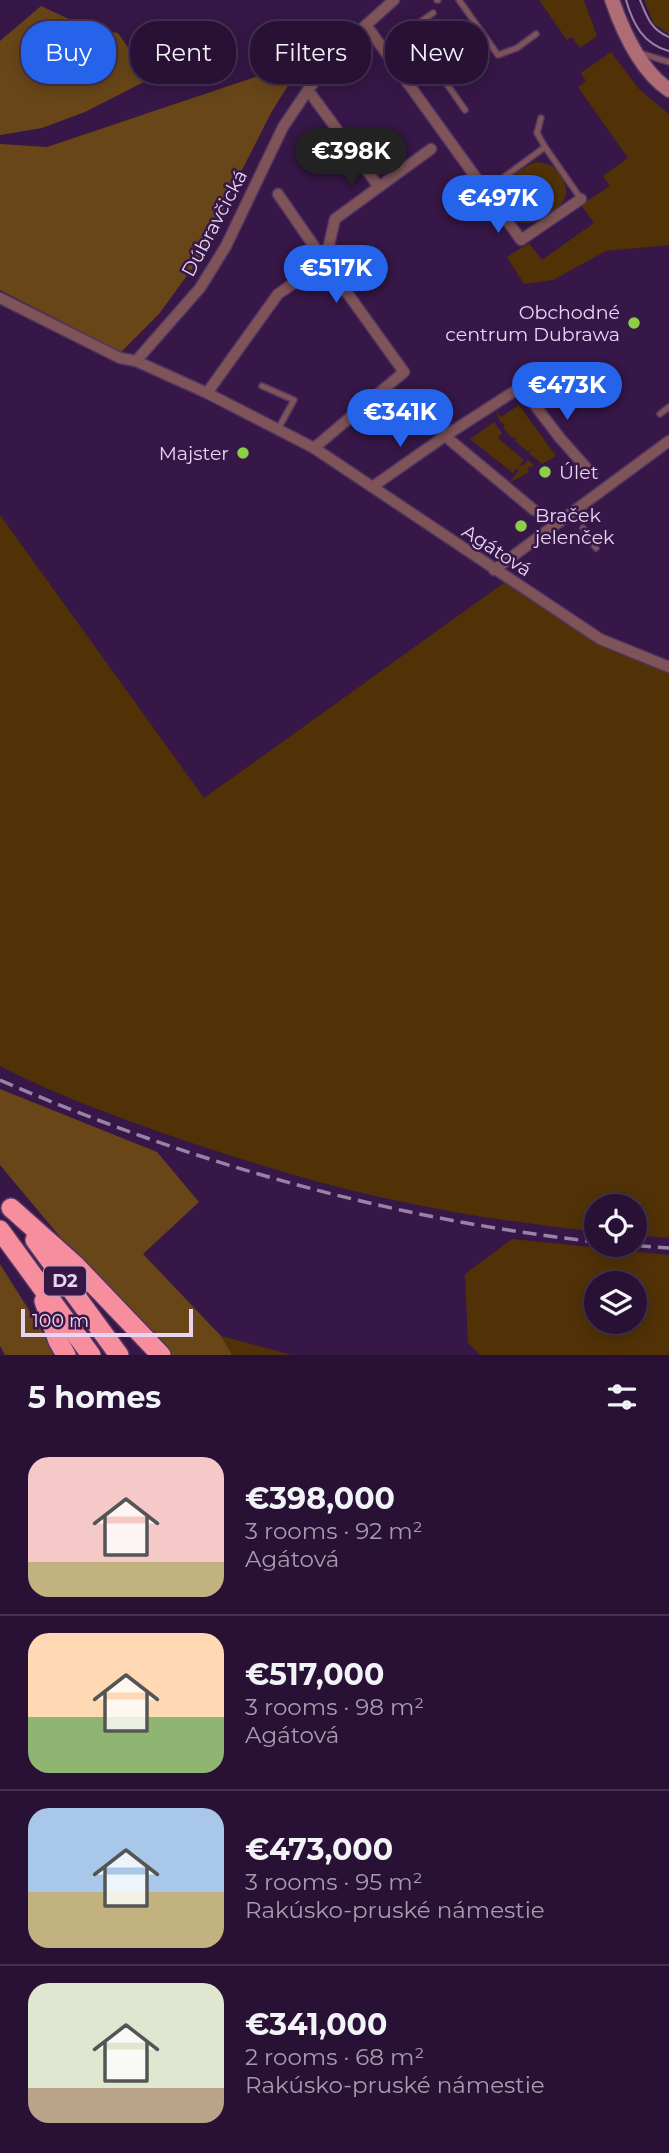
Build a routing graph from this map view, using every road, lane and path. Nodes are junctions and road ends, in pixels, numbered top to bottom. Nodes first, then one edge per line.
1 (393, 0) edge
2 (459, 0) edge
3 (612, 0) edge
4 (433, 13) dead end
5 (370, 21) edge
6 (421, 21) edge
7 (371, 32) edge
8 (536, 34) dead end
9 (383, 48) joint
10 (636, 52) junction
11 (669, 62) edge
12 (313, 84) edge
13 (446, 84) edge
14 (667, 88) edge
15 (308, 90) junction
16 (465, 110) dead end
17 (541, 118) dead end
18 (545, 147) junction
19 (432, 149) dead end
20 (379, 187) junction
21 (485, 191) junction
22 (278, 194) dead end
23 (581, 199) joint
24 (325, 262) junction
25 (0, 298) edge
26 (136, 361) junction
27 (262, 386) dead end
28 (207, 393) junction
29 (669, 407) edge
30 (660, 414) dead end
31 (278, 430) junction
32 (445, 436) junction
33 (669, 441) edge
34 (314, 448) junction
35 (592, 474) dead end
36 (372, 487) junction
37 (534, 510) dead end
38 (583, 528) dead end
39 (596, 548) dead end
40 (495, 570) junction
41 (669, 667) edge
42 (5, 1200) edge
43 (0, 1230) edge
44 (38, 1283) junction
45 (66, 1355) edge
46 (91, 1355) edge
47 (119, 1355) edge
48 (161, 1355) edge

1 - 5 street, Dúbravčická
2 - 8 lane
3 - 10 main road
4 - 6 lane
7 - 9 street
9 - 21 street
10 - 11 lane
10 - 14 main road
12 - 15 street, Dúbravčická
13 - 16 lane
15 - 20 street
15 - 26 street, Dúbravčická
17 - 18 lane
18 - 21 lane
18 - 23 lane
19 - 20 street
20 - 24 street
21 - 23 street
22 - 24 street
24 - 28 street
24 - 34 street
25 - 26 street, Agátová
26 - 28 street, Agátová
27 - 31 lane
28 - 31 street, Agátová
29 - 30 lane
31 - 34 street, Agátová
32 - 35 street
32 - 36 street
32 - 37 street
33 - 40 street
34 - 36 street, Agátová
36 - 40 street, Agátová
38 - 39 lane
40 - 41 street, Agátová
42 - 47 highway, D2
42 - 48 highway
43 - 44 highway, D2
44 - 45 highway
44 - 46 highway, D2

